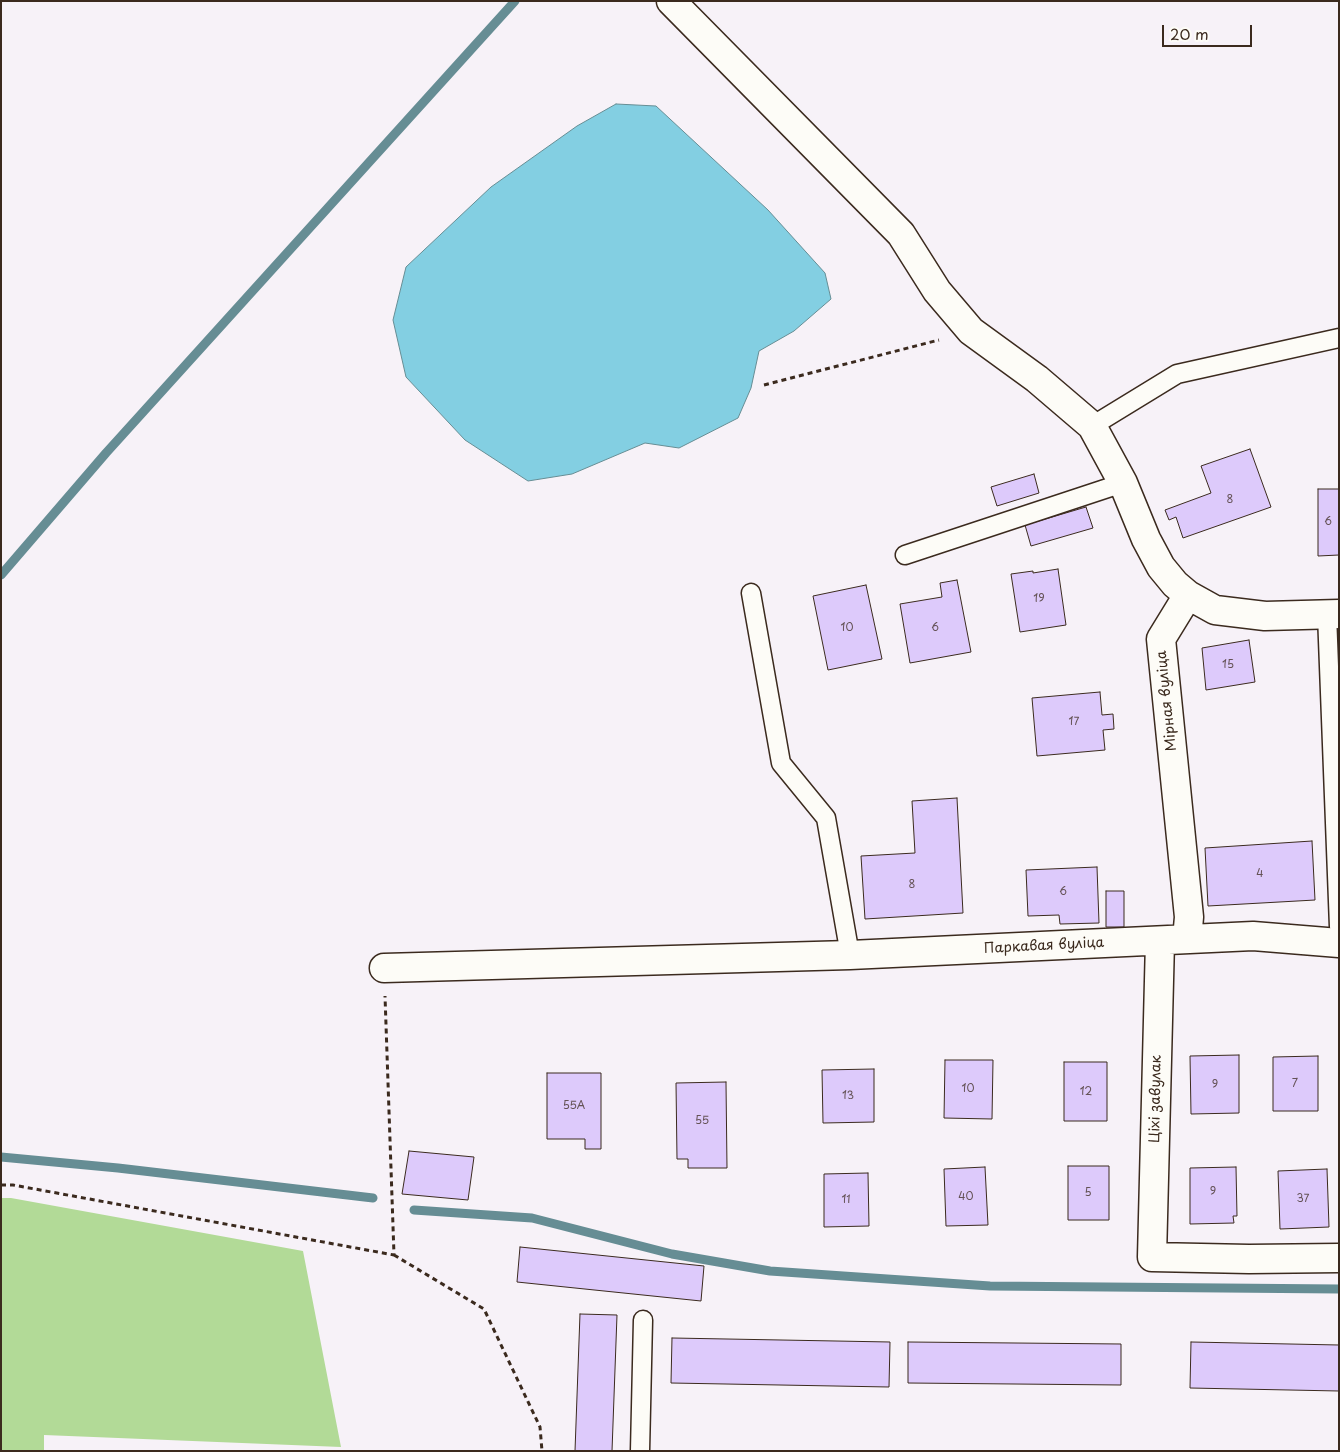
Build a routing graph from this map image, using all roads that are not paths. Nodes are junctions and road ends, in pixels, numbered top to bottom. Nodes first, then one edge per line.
1 (671, 1) edge
2 (1339, 338) edge
3 (1092, 426) junction
4 (1123, 483) junction
5 (905, 555) dead end
6 (752, 593) dead end
7 (1188, 595) junction
8 (1333, 614) edge
9 (1339, 927) edge
10 (1187, 939) junction
11 (1160, 941) junction
12 (1339, 943) edge
13 (850, 955) junction
14 (384, 968) road end
15 (1339, 1258) edge
16 (643, 1320) dead end
17 (640, 1451) edge

1 - 3 street
2 - 3 lane
3 - 4 street
4 - 5 lane
4 - 7 street
6 - 13 lane
7 - 8 street
7 - 10 street, Мірная вуліца
8 - 9 lane
10 - 11 street, Паркавая вуліца
10 - 12 street, Паркавая вуліца
11 - 13 street, Паркавая вуліца
11 - 15 street, Ціхі завулак
13 - 14 street, Паркавая вуліца
16 - 17 lane

